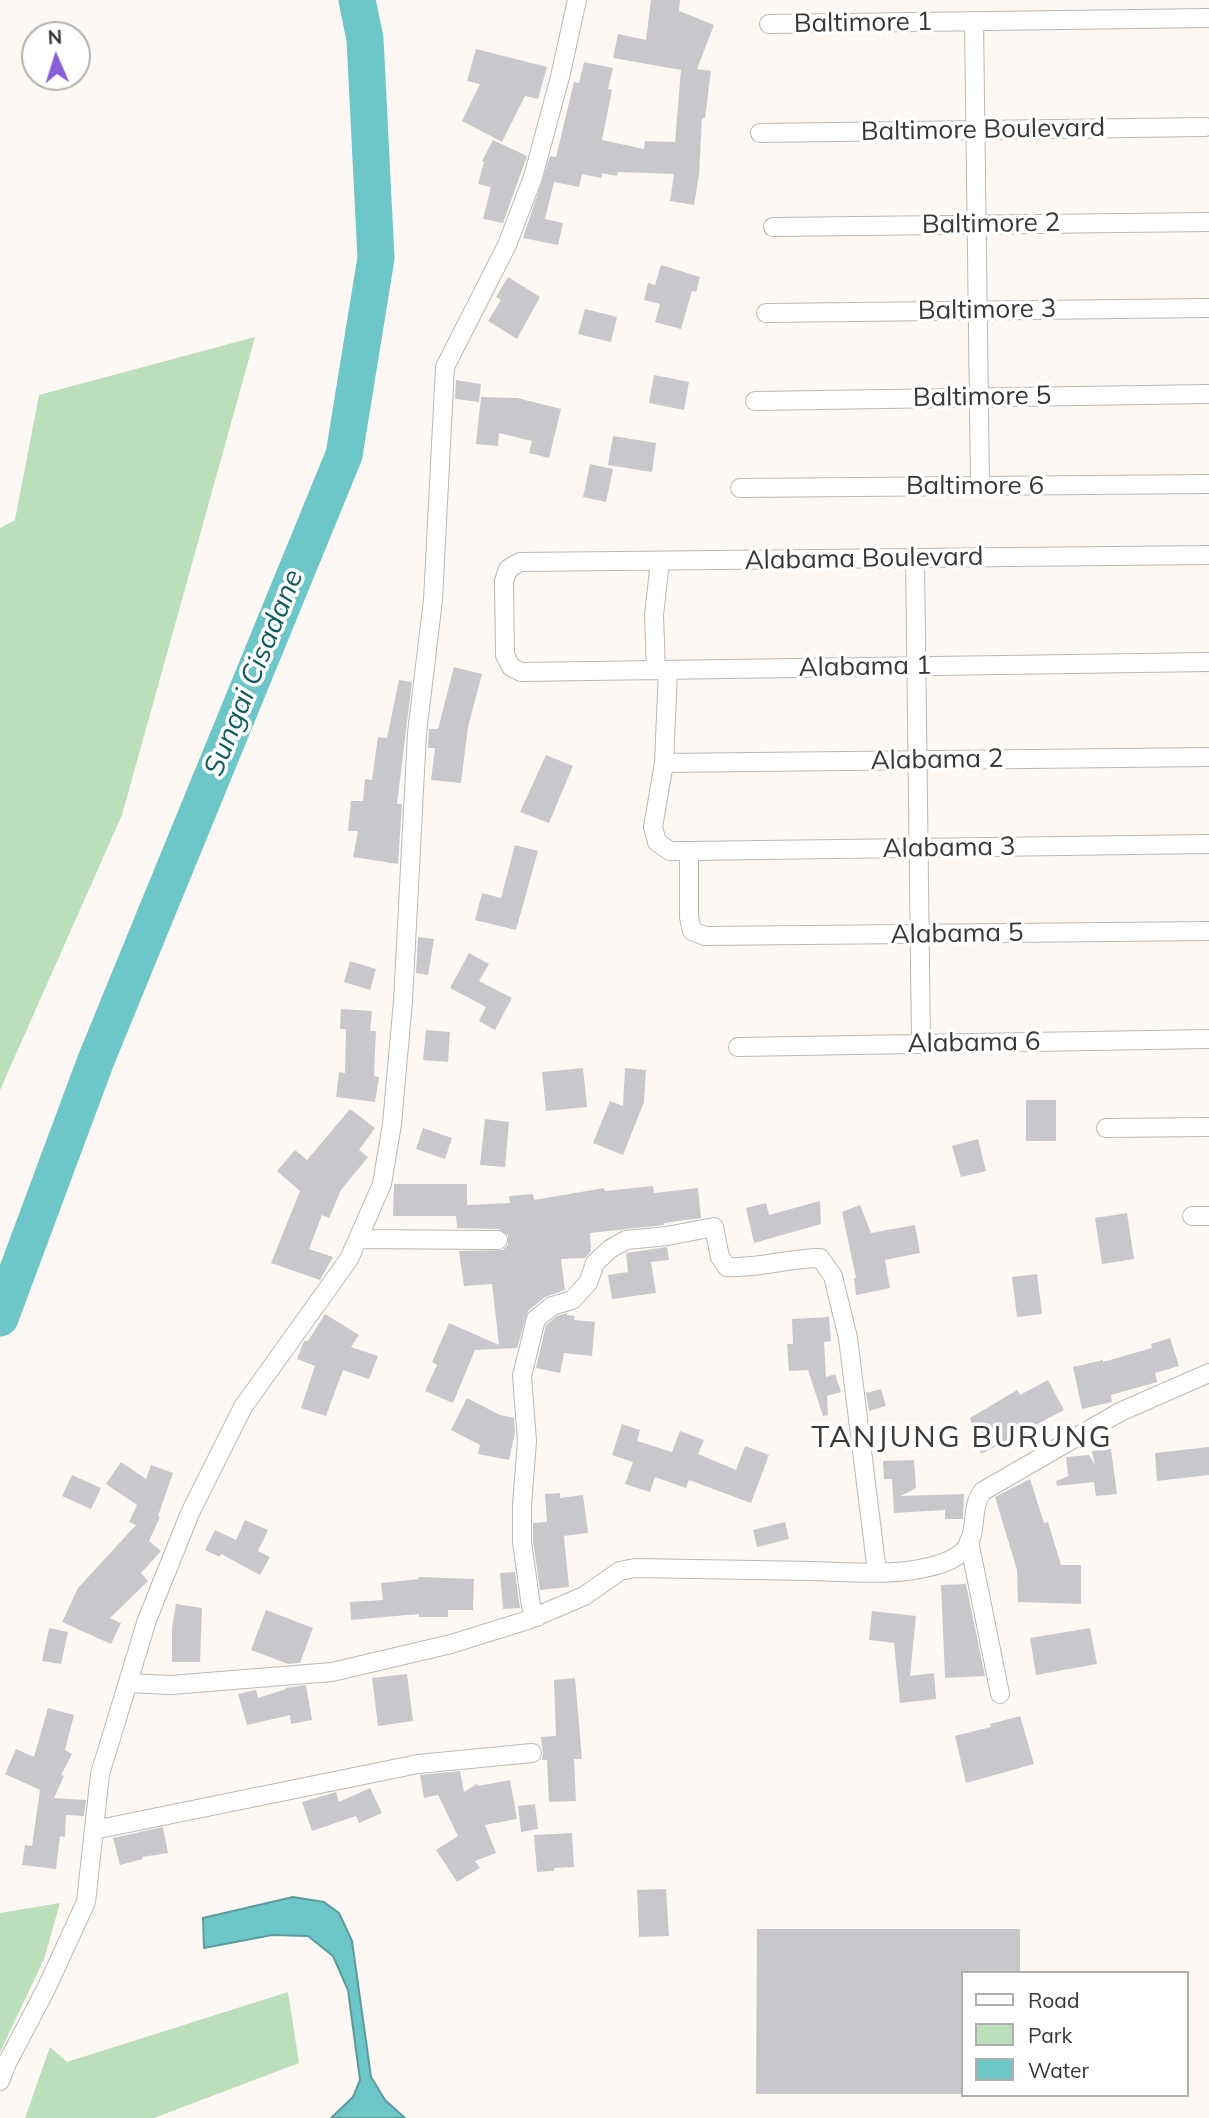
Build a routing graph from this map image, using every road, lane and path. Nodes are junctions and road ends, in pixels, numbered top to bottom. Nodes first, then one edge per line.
1 (577, 0) edge
2 (1209, 18) edge
3 (974, 21) junction
4 (769, 24) dead end
5 (1208, 127) edge
6 (975, 130) junction
7 (760, 132) dead end
8 (1209, 222) edge
9 (977, 224) junction
10 (773, 227) dead end
11 (1209, 308) edge
12 (978, 310) junction
13 (766, 313) dead end
14 (1209, 394) edge
15 (979, 397) junction
16 (755, 401) dead end
17 (1209, 484) edge
18 (980, 486) junction
19 (740, 488) dead end
20 (1209, 555) edge
21 (915, 558) junction
22 (660, 561) junction
23 (1209, 662) edge
24 (916, 666) junction
25 (662, 670) junction
26 (520, 672) joint
27 (1209, 757) edge
28 (918, 760) junction
29 (664, 763) junction
30 (1209, 844) edge
31 (919, 848) junction
32 (689, 851) junction
33 (1209, 931) edge
34 (920, 934) junction
35 (1209, 1040) edge
36 (921, 1044) junction
37 (738, 1047) dead end
38 (1209, 1127) edge
39 (1106, 1128) dead end
40 (358, 1239) junction
41 (498, 1240) dead end
42 (1209, 1373) edge
43 (969, 1541) junction
44 (877, 1572) junction
45 (537, 1617) junction
46 (128, 1683) junction
47 (1000, 1694) dead end
48 (532, 1753) dead end
49 (94, 1829) junction
50 (0, 2081) edge

1 - 40 street
2 - 3 street, Baltimore 1
3 - 4 street, Baltimore 1
3 - 6 street
5 - 6 street, Baltimore Boulevard
6 - 7 street, Baltimore Boulevard
6 - 9 street
8 - 9 street, Baltimore 2
9 - 10 street, Baltimore 2
9 - 12 street
11 - 12 street, Baltimore 3
12 - 13 street, Baltimore 3
12 - 15 street
14 - 15 street, Baltimore 5
15 - 16 street, Baltimore 5
15 - 18 street
17 - 18 street, Baltimore 6
18 - 19 street, Baltimore 6
20 - 21 street, Alabama Boulevard
21 - 22 street, Alabama Boulevard
21 - 24 street
22 - 25 street
22 - 26 street, Alabama Boulevard
23 - 24 street, Alabama 1
24 - 25 street, Alabama 1
24 - 28 street
25 - 26 street, Alabama 1
25 - 29 street
27 - 28 street, Alabama 2
28 - 29 street, Alabama 2
28 - 31 street
29 - 32 street, Alabama 3
30 - 31 street, Alabama 3
31 - 32 street, Alabama 3
31 - 34 street
32 - 34 street, Alabama 5
33 - 34 street, Alabama 5
34 - 36 street
35 - 36 street, Alabama 6
36 - 37 street, Alabama 6
38 - 39 street
40 - 41 street
40 - 46 street
42 - 43 street
43 - 44 street
43 - 47 street
44 - 45 street
44 - 45 street
45 - 46 street
46 - 49 street
48 - 49 street
49 - 50 street

